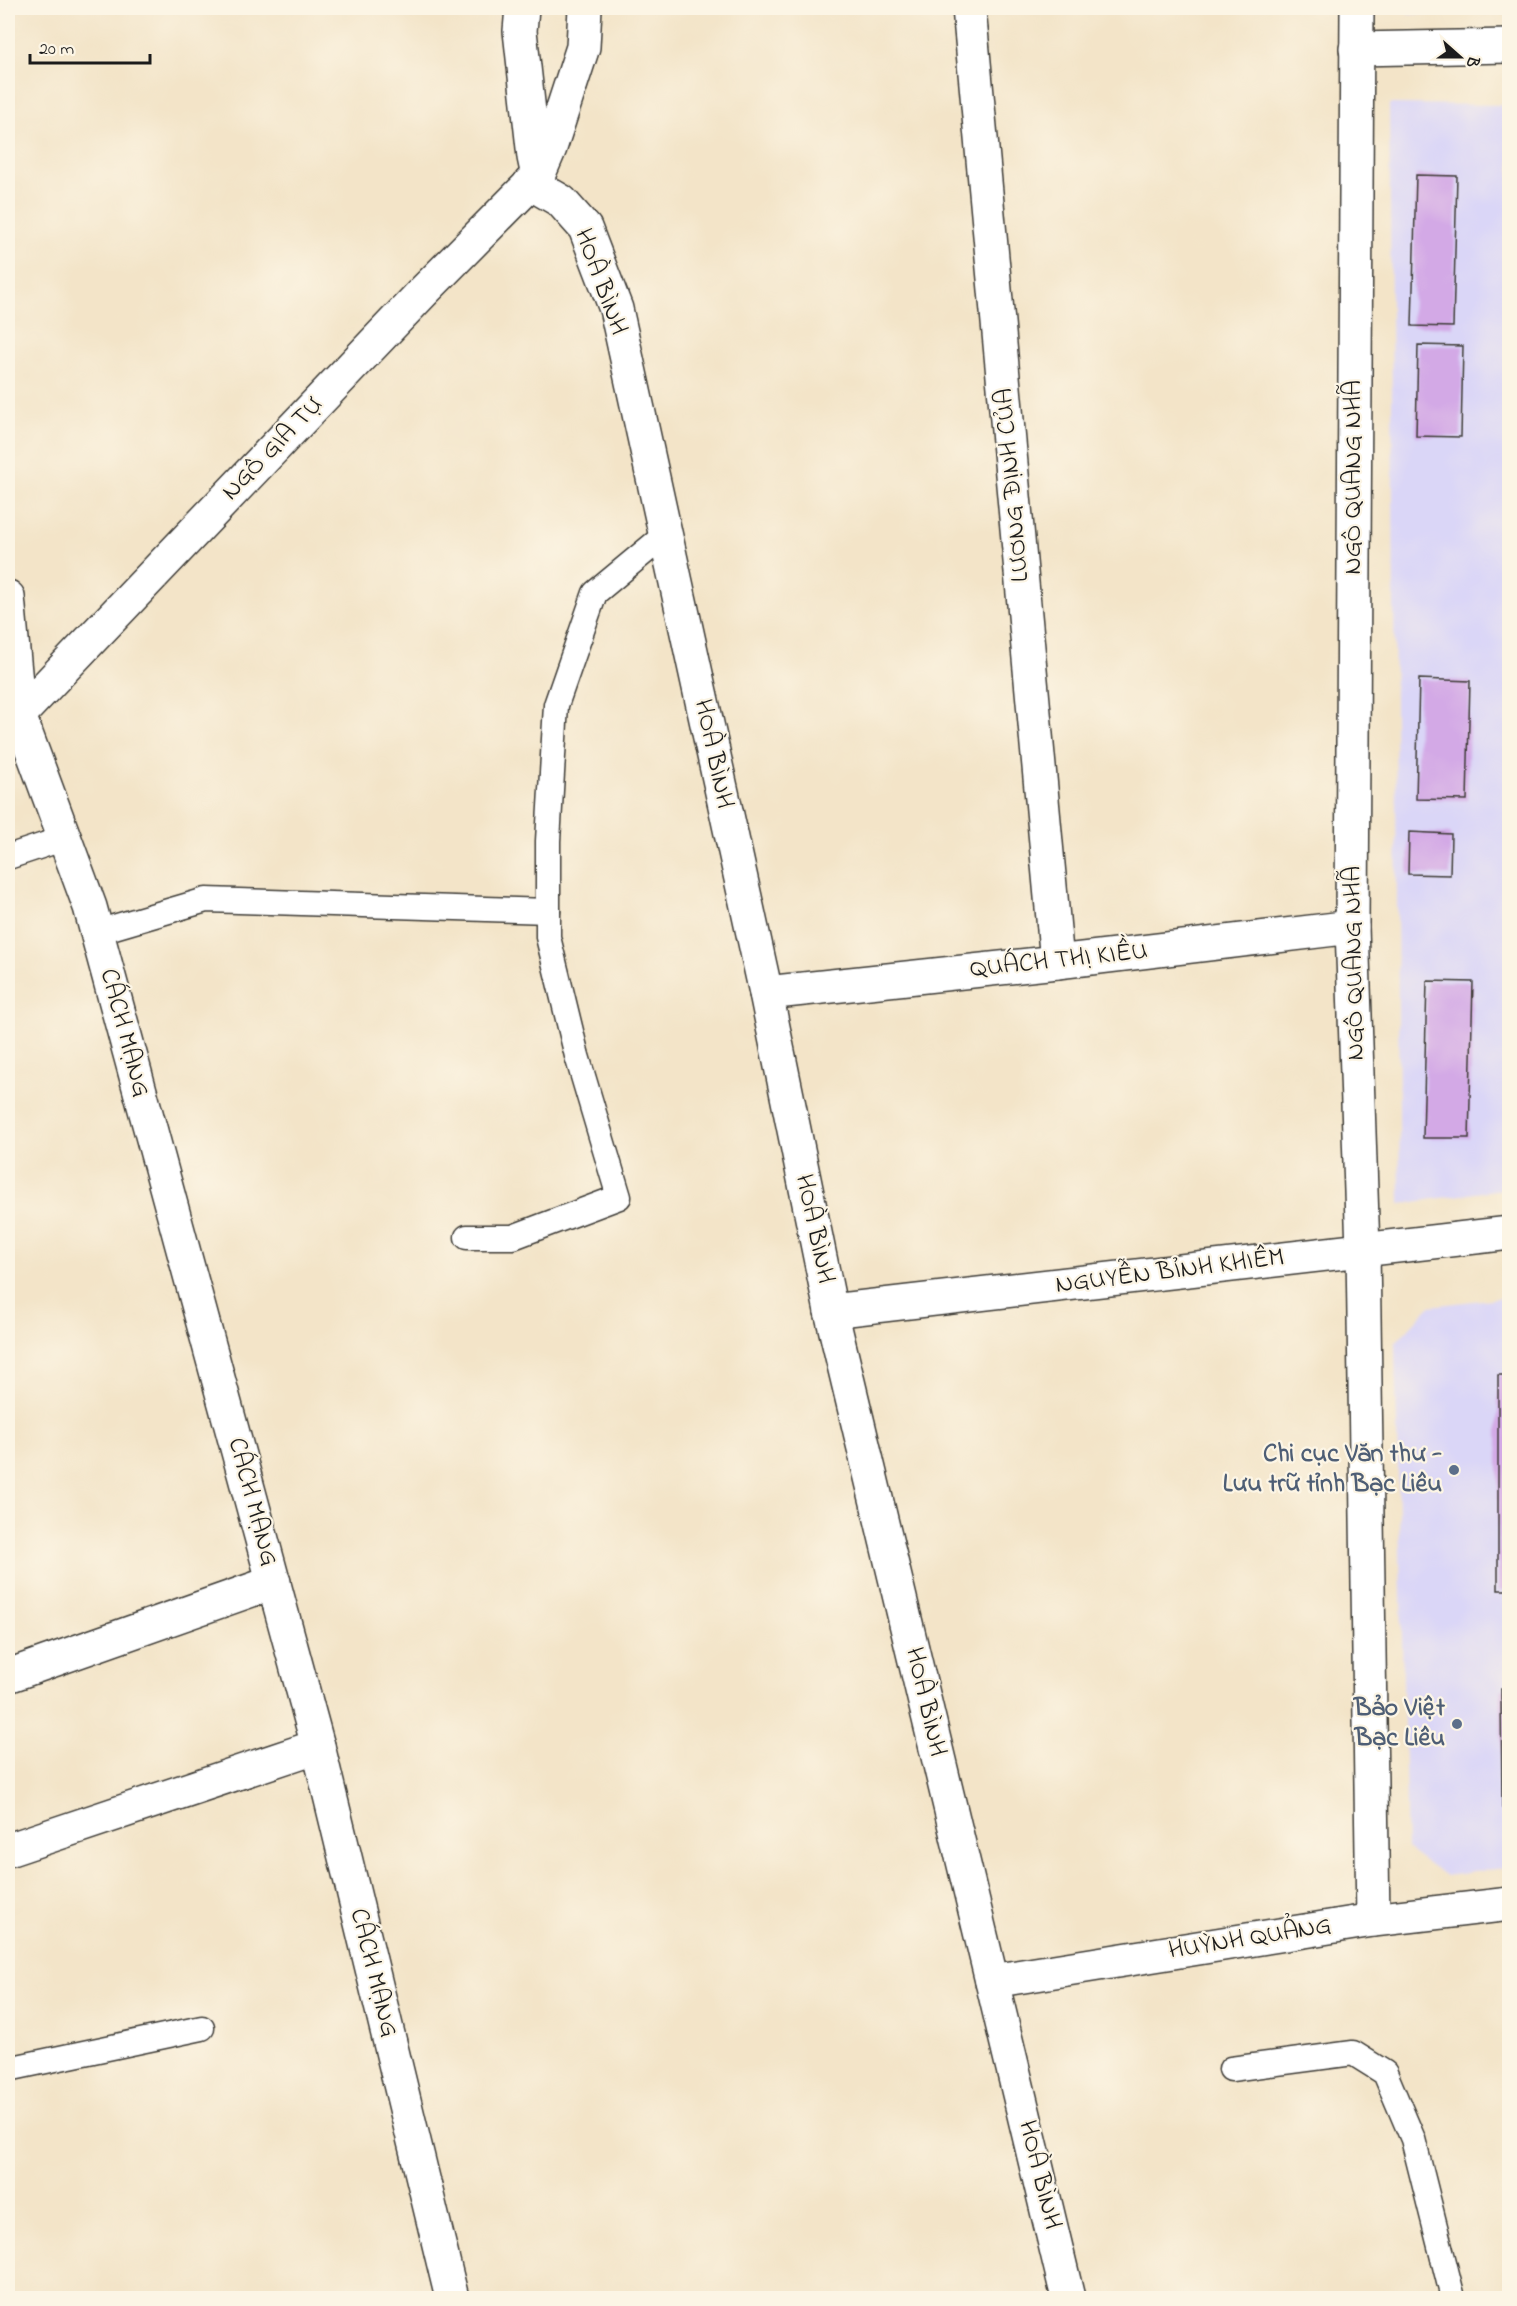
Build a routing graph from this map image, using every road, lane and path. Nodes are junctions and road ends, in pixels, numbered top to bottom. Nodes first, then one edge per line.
1 (522, 8) edge
2 (585, 8) edge
3 (969, 8) edge
4 (1357, 8) edge
5 (1509, 46) edge
6 (1356, 49) junction
7 (534, 180) junction
8 (665, 535) junction
9 (8, 597) edge
10 (13, 717) edge
11 (65, 838) junction
12 (8, 857) edge
13 (548, 911) junction
14 (1352, 927) junction
15 (96, 932) junction
16 (1057, 962) junction
17 (766, 993) junction
18 (1509, 1233) edge
19 (467, 1237) dead end
20 (1363, 1250) junction
21 (831, 1311) junction
22 (274, 1582) junction
23 (8, 1676) edge
24 (318, 1746) junction
25 (8, 1850) edge
26 (1509, 1904) edge
27 (1373, 1920) junction
28 (992, 1981) junction
29 (202, 2028) dead end
30 (8, 2069) edge
31 (1231, 2069) dead end
32 (452, 2298) edge
33 (1068, 2298) edge
34 (1453, 2298) edge

1 - 7 street
2 - 7 street
3 - 16 street, LƯƠNG ĐỊNH CỦA
4 - 6 street, NGÔ QUANG NHÃ
5 - 6 street
6 - 14 street, NGÔ QUANG NHÃ
7 - 8 street, HOÀ BÌNH
7 - 10 street, NGÔ GIA TỰ
8 - 13 lane
8 - 17 street, HOÀ BÌNH
9 - 10 street, CÁCH MẠNG
10 - 11 street, CÁCH MẠNG
11 - 12 lane
11 - 15 street, CÁCH MẠNG
13 - 15 lane
13 - 19 lane
14 - 16 street, QUÁCH THỊ KIỀU
14 - 20 street, NGÔ QUANG NHÃ
15 - 22 street, CÁCH MẠNG
16 - 17 street, QUÁCH THỊ KIỀU
17 - 21 street, HOÀ BÌNH
18 - 20 street, NGUYỄN BỈNH KHIÊM
20 - 21 street, NGUYỄN BỈNH KHIÊM
20 - 27 street, NGÔ QUANG NHÃ
21 - 28 street, HOÀ BÌNH
22 - 23 street
22 - 24 street, CÁCH MẠNG
24 - 25 street
24 - 32 street, CÁCH MẠNG
26 - 27 street, HUỲNH QUẢNG
27 - 28 street, HUỲNH QUẢNG
28 - 33 street, HOÀ BÌNH
29 - 30 lane
31 - 34 lane

